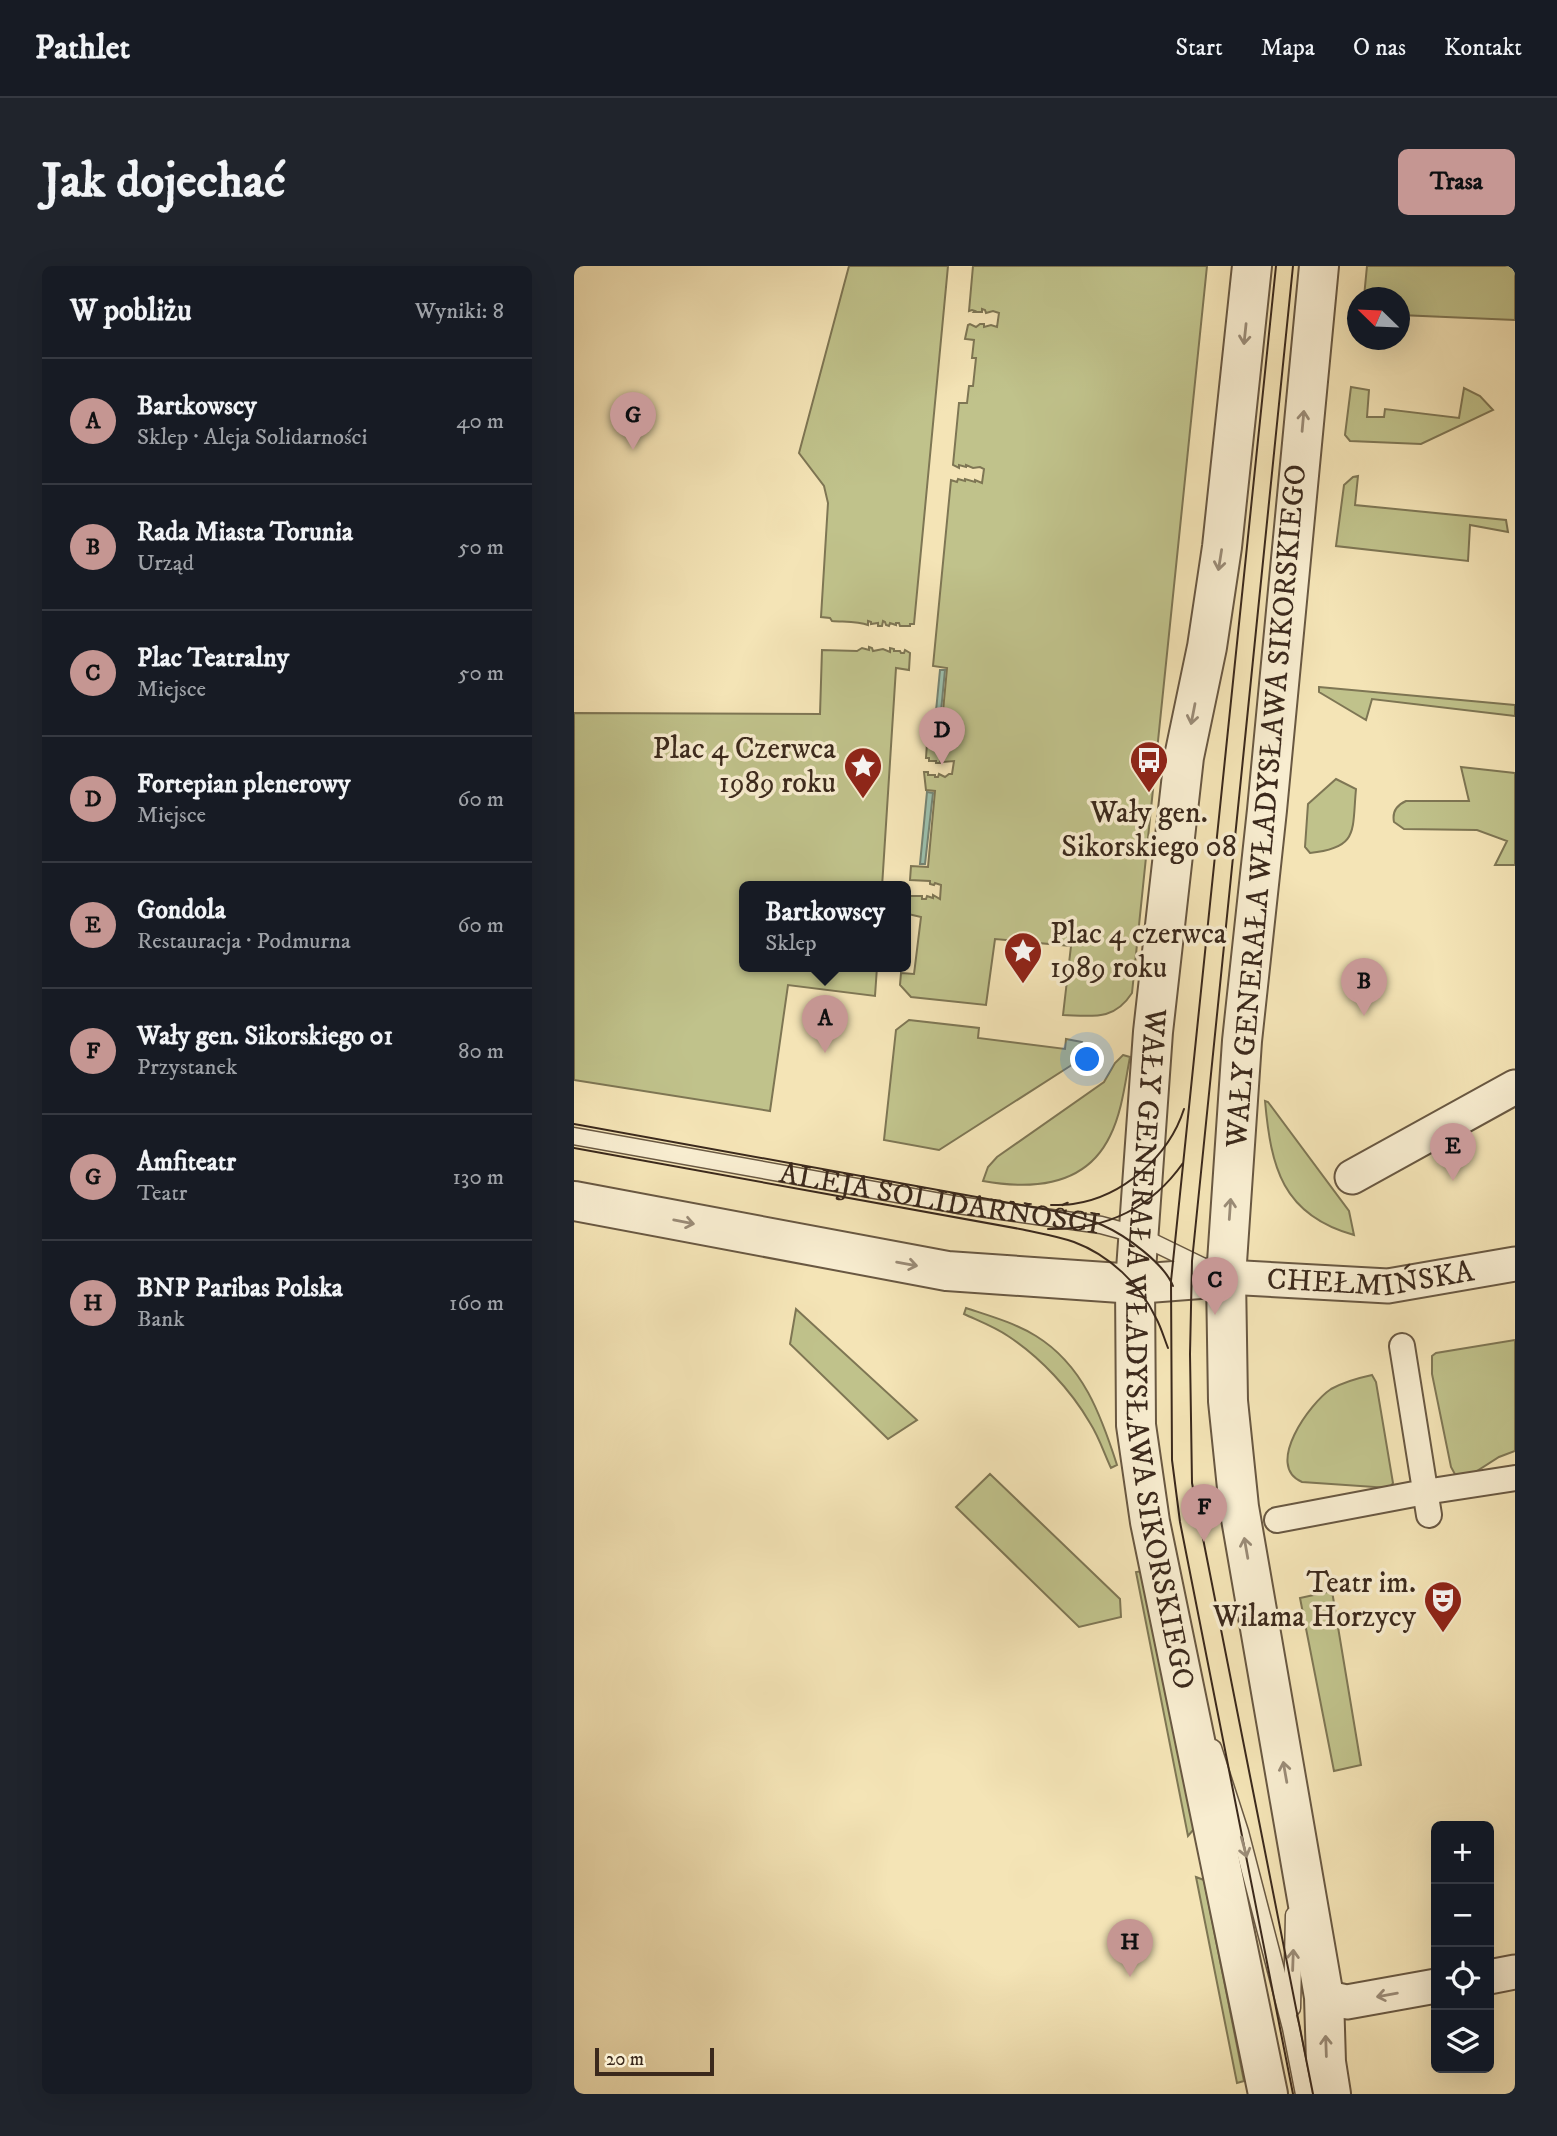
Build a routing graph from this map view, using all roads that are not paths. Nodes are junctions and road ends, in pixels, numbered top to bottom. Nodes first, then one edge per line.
1 (1252, 266) edge
2 (1318, 266) edge
3 (1515, 1087) edge
4 (574, 1136) edge
5 (1352, 1177) dead end
6 (574, 1201) edge
7 (1138, 1236) junction
8 (1515, 1264) edge
9 (1226, 1277) junction
10 (1135, 1284) junction
11 (1402, 1346) dead end
12 (1515, 1478) edge
13 (1427, 1503) junction
14 (1277, 1520) dead end
15 (1175, 1643) junction
16 (1296, 1839) junction
17 (1515, 1972) edge
18 (1494, 1976) edge
19 (1431, 1987) edge
20 (1324, 1997) junction
21 (1291, 2028) junction
22 (1268, 2094) edge
23 (1304, 2094) edge
24 (1331, 2094) edge

1 -> 7 street, WAŁY GENERAŁA WŁADYSŁAWA SIKORSKIEGO
9 -> 2 street, WAŁY GENERAŁA WŁADYSŁAWA SIKORSKIEGO
3 - 5 street
4 - 7 lane, ALEJA SOLIDARNOŚCI
6 -> 10 street, ALEJA SOLIDARNOŚCI
7 - 9 lane, ALEJA SOLIDARNOŚCI
7 - 10 street, WAŁY GENERAŁA WŁADYSŁAWA SIKORSKIEGO
8 - 9 street, CHEŁMIŃSKA
9 - 10 street, ALEJA SOLIDARNOŚCI
16 -> 9 street, WAŁY GENERAŁA WŁADYSŁAWA SIKORSKIEGO
10 - 15 street, WAŁY GENERAŁA WŁADYSŁAWA SIKORSKIEGO
11 - 13 street
12 - 13 street
13 - 14 street
15 -> 21 lane
15 - 22 street, WAŁY GENERAŁA WŁADYSŁAWA SIKORSKIEGO
16 - 20 street, WAŁY GENERAŁA WŁADYSŁAWA SIKORSKIEGO
21 -> 16 lane
17 - 18 street
19 -> 20 street
24 -> 20 street, WAŁY GENERAŁA WŁADYSŁAWA SIKORSKIEGO
21 - 23 lane

